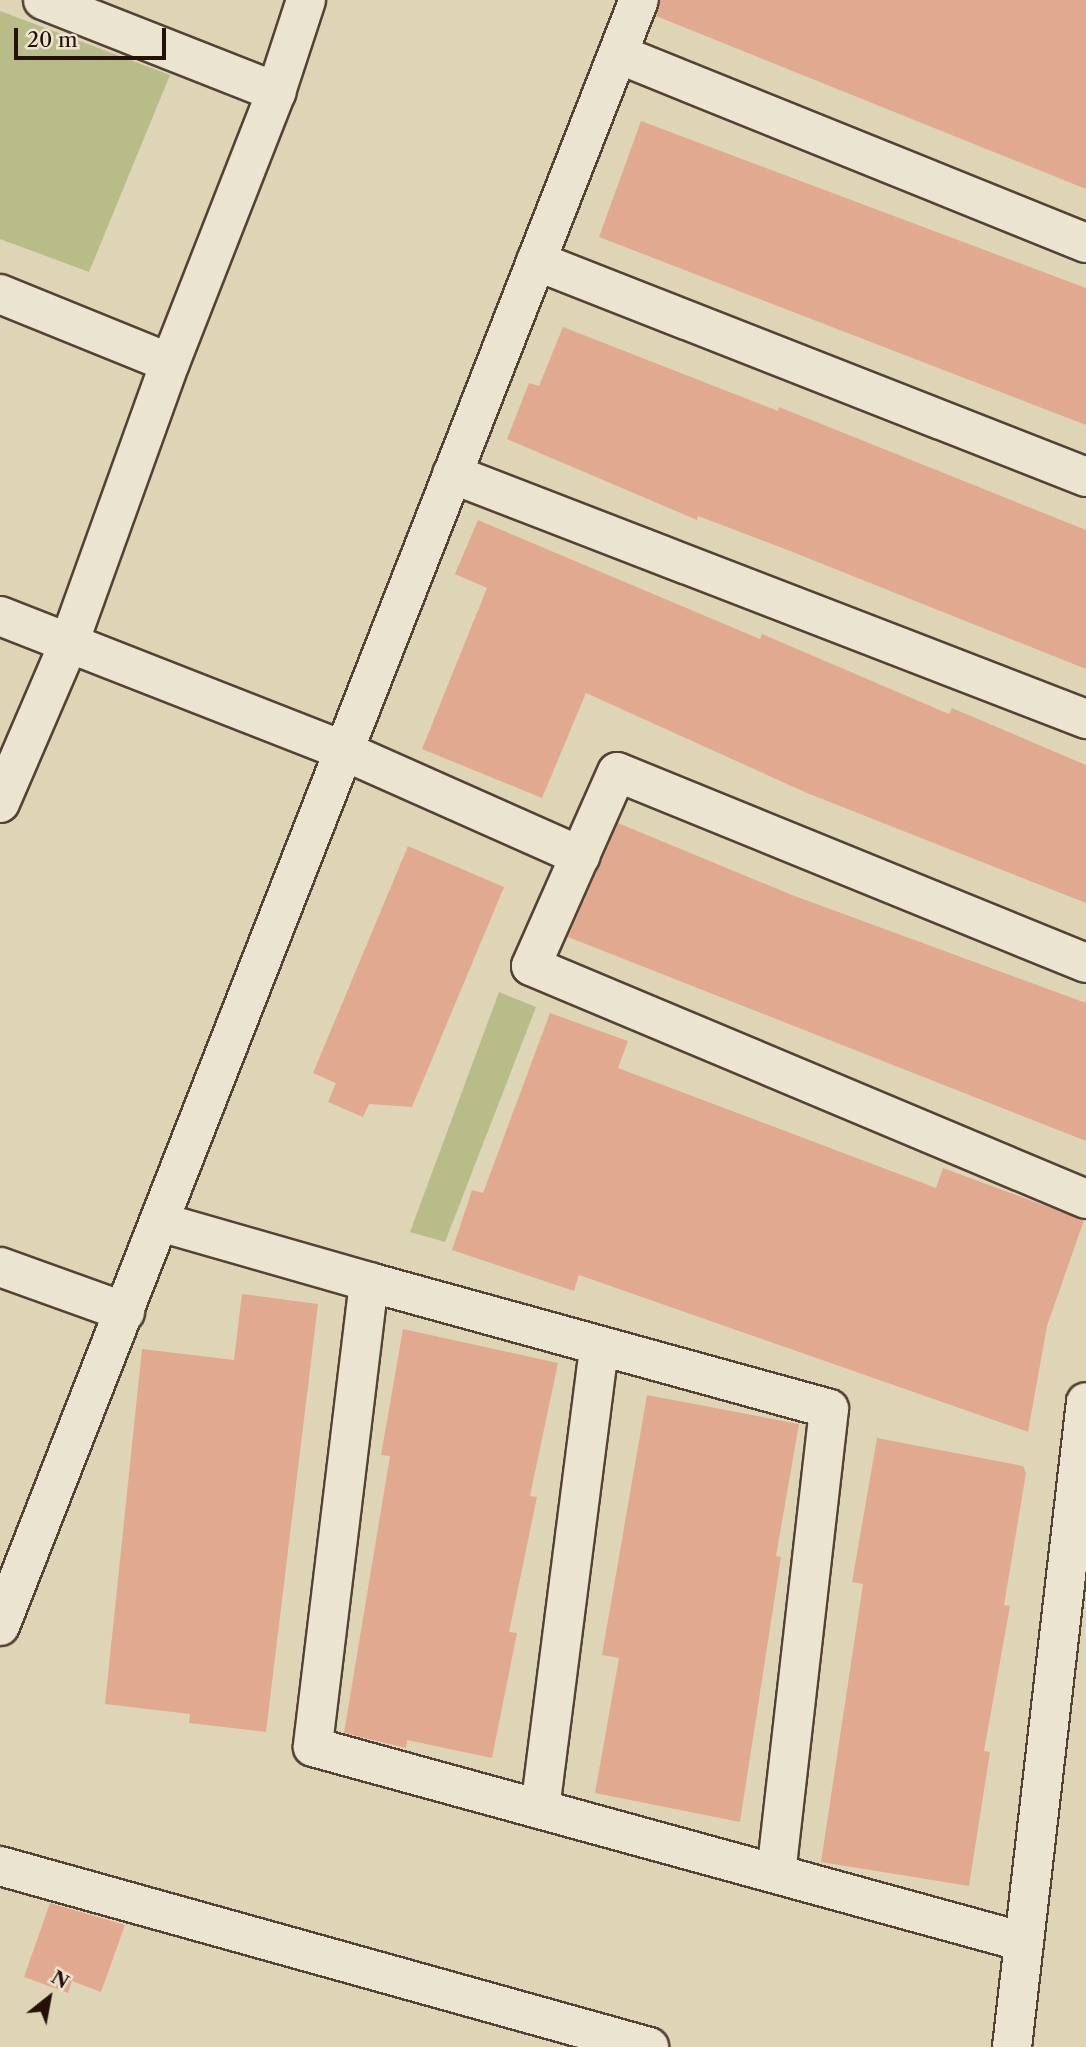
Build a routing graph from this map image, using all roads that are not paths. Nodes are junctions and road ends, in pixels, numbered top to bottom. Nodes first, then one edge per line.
1 (43, 0) edge
2 (306, 0) edge
3 (639, 0) edge
4 (618, 54) junction
5 (276, 92) junction
6 (1086, 243) edge
7 (536, 261) junction
8 (0, 294) edge
9 (170, 363) junction
10 (452, 474) junction
11 (1086, 477) edge
12 (0, 617) edge
13 (69, 643) junction
14 (1086, 719) edge
15 (342, 750) junction
16 (0, 803) edge
17 (580, 856) junction
18 (1086, 963) edge
19 (1086, 1199) edge
20 (160, 1222) junction
21 (0, 1267) edge
22 (369, 1282) junction
23 (125, 1312) junction
24 (599, 1347) junction
25 (1086, 1402) edge
26 (0, 1626) edge
27 (540, 1809) junction
28 (0, 1866) edge
29 (776, 1873) junction
30 (1024, 1942) junction
31 (649, 2047) edge
32 (1012, 2047) edge

1 - 5 street
2 - 5 street
3 - 4 street
4 - 6 street
4 - 7 street
5 - 9 street
7 - 10 street
7 - 11 street
8 - 9 street
9 - 13 street
10 - 14 street
10 - 15 street
12 - 13 street
13 - 15 street
13 - 16 street
15 - 17 street
15 - 20 street
17 - 18 street
17 - 19 street
20 - 22 street
20 - 23 street
21 - 23 street
22 - 24 street
22 - 27 street
23 - 26 street
24 - 27 street
24 - 29 street
25 - 30 street
27 - 29 street
28 - 31 street
29 - 30 street
30 - 32 street

